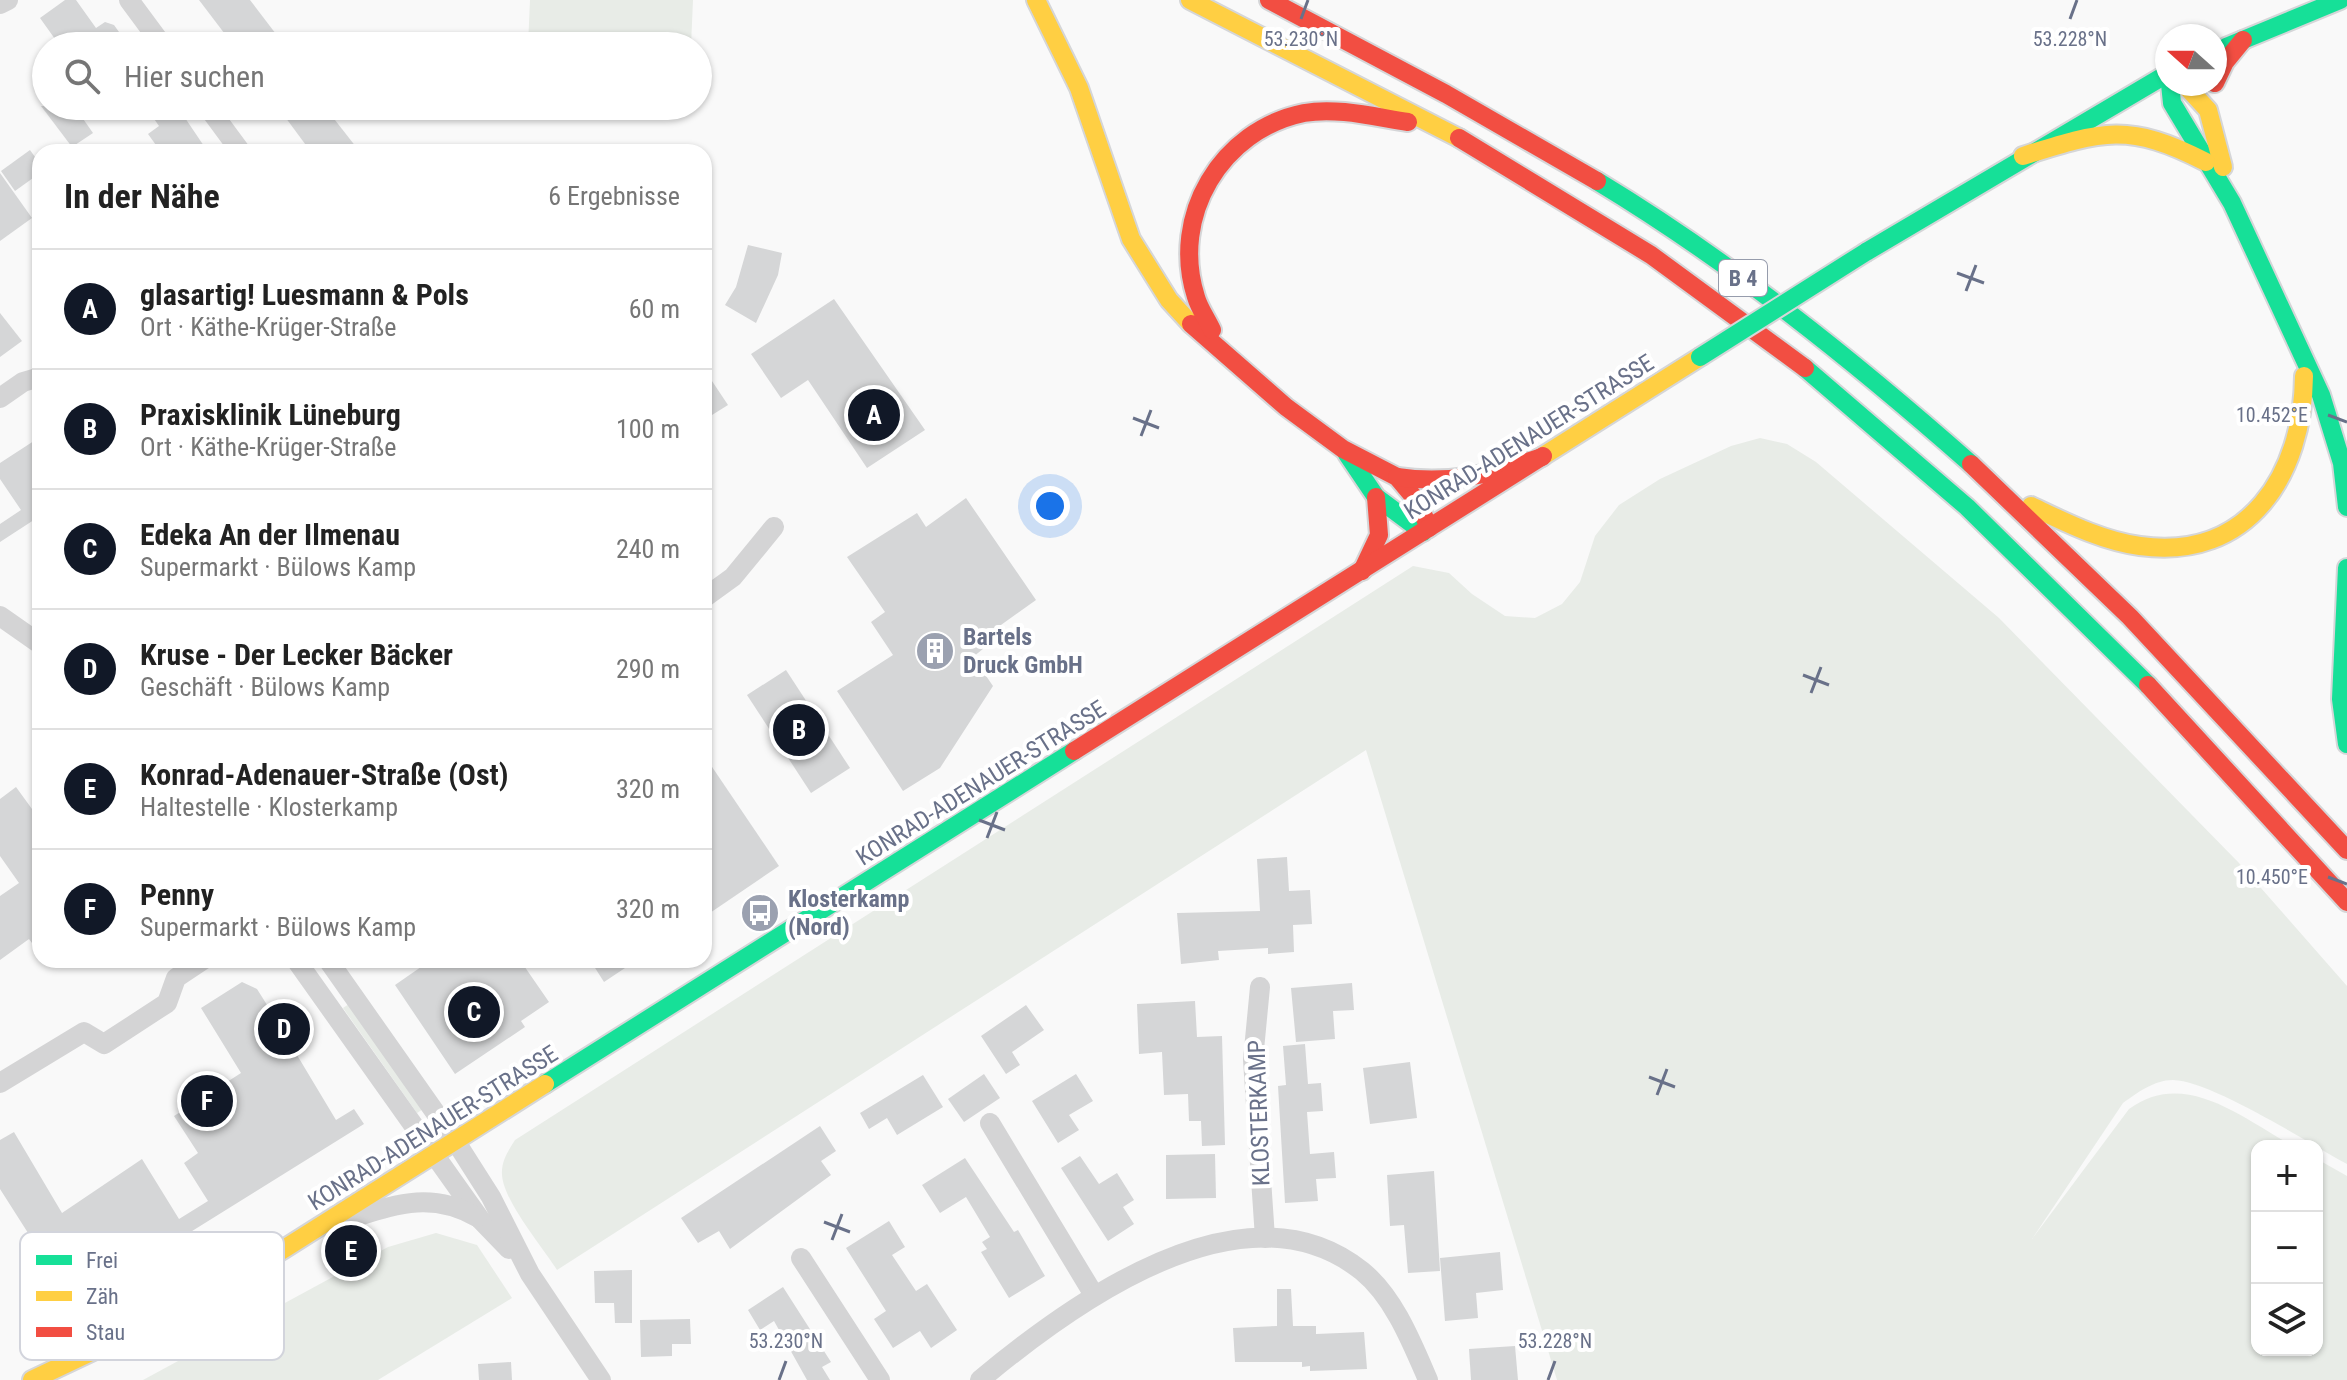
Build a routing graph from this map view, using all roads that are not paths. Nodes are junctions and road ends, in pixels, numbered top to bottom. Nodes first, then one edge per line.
1 (8, 0) edge
2 (129, 0) edge
3 (1036, 0) edge
4 (1190, 0) edge
5 (1269, 0) edge
6 (2340, 0) edge
7 (0, 4) edge
8 (153, 32) edge
9 (2243, 40) junction
10 (2227, 47) edge
11 (2227, 60) edge
12 (2155, 81) edge
13 (2171, 96) edge
14 (2195, 96) edge
15 (2212, 96) edge
16 (2208, 110) junction
17 (217, 120) edge
18 (1436, 126) junction
19 (235, 144) edge
20 (2023, 156) junction
21 (2206, 162) junction
22 (2232, 203) junction
23 (2302, 355) junction
24 (1234, 361) junction
25 (32, 379) edge
26 (0, 398) edge
27 (1343, 449) junction
28 (1542, 457) junction
29 (1397, 477) junction
30 (2009, 496) junction
31 (1376, 497) junction
32 (2347, 507) edge
33 (774, 527) dead end
34 (1426, 530) junction
35 (2347, 568) edge
36 (1362, 571) junction
37 (712, 592) edge
38 (0, 616) edge
39 (32, 638) edge
40 (2347, 744) edge
41 (2347, 850) edge
42 (2347, 902) edge
43 (191, 968) edge
44 (302, 968) edge
45 (334, 968) edge
46 (1260, 987) dead end
47 (0, 1083) edge
48 (990, 1123) dead end
49 (456, 1142) junction
50 (436, 1155) junction
51 (480, 1219) junction
52 (320, 1228) junction
53 (1265, 1238) junction
54 (284, 1250) edge
55 (801, 1258) dead end
56 (525, 1266) junction
57 (1094, 1295) junction
58 (78, 1360) edge
59 (32, 1380) edge
60 (601, 1380) edge
61 (880, 1380) edge
62 (980, 1380) edge
63 (1428, 1380) edge

1 - 7 street
2 - 8 street
3 - 24 main road
4 - 18 main road, B 4
5 - 30 main road, B 4
6 - 9 main road
9 - 10 main road
9 - 11 main road
12 - 20 main road
13 - 21 main road
14 - 16 main road
15 - 16 main road
16 - 22 main road
17 - 19 street
18 - 24 main road
18 - 42 main road, B 4
20 - 21 main road
20 - 28 main road, KONRAD-ADENAUER-STRASSE, bridge
21 - 22 main road
22 - 23 main road
23 - 30 main road
23 - 32 main road
24 - 27 main road
25 - 26 street
27 - 29 main road
27 - 31 main road
28 - 29 main road
28 - 34 main road, KONRAD-ADENAUER-STRASSE
29 - 34 main road
30 - 41 main road, B 4
31 - 34 main road
31 - 36 main road
33 - 37 street
34 - 36 main road, KONRAD-ADENAUER-STRASSE
35 - 40 main road
36 - 49 main road, KONRAD-ADENAUER-STRASSE
38 - 39 street
43 - 47 street
44 - 50 street
45 - 49 street
46 - 53 street, KLOSTERKAMP
48 - 57 street
49 - 50 main road, KONRAD-ADENAUER-STRASSE
49 - 56 street
50 - 51 street
50 - 52 main road, KONRAD-ADENAUER-STRASSE
51 - 52 street
51 - 56 street
52 - 54 main road, KONRAD-ADENAUER-STRASSE
53 - 57 street
53 - 63 street
55 - 61 street
56 - 60 street
57 - 62 street
58 - 59 main road, KONRAD-ADENAUER-STRASSE

